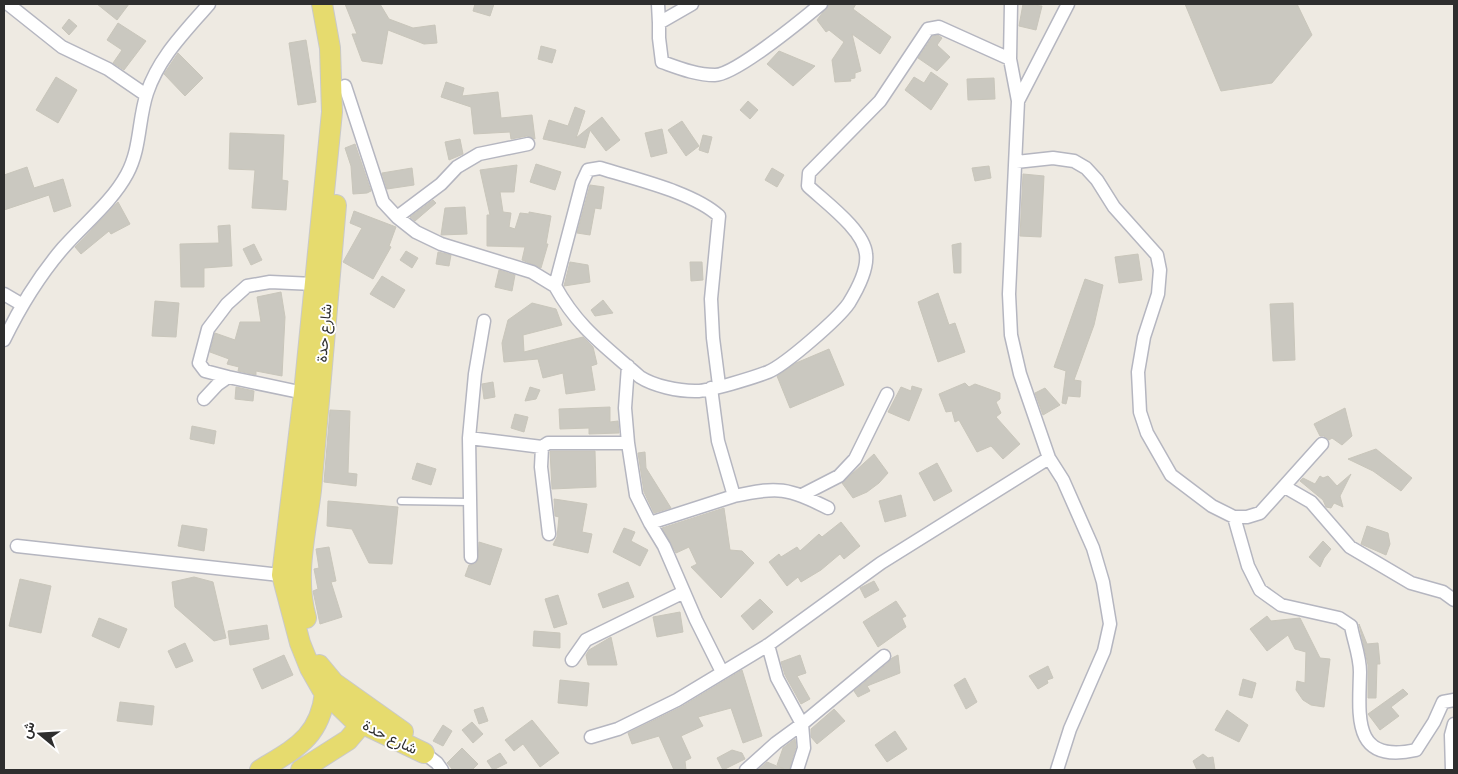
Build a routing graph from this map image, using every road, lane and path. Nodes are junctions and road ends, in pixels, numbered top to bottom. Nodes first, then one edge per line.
1 (8, 4) edge
2 (209, 4) edge
3 (322, 4) edge
4 (334, 4) edge
5 (658, 4) edge
6 (692, 4) edge
7 (821, 4) edge
8 (1011, 4) edge
9 (1068, 4) edge
10 (659, 23) junction
11 (334, 37) junction
12 (1010, 59) junction
13 (345, 86) junction
14 (146, 95) junction
15 (1018, 100) junction
16 (338, 111) junction
17 (528, 144) dead end
18 (1016, 162) junction
19 (397, 217) junction
20 (321, 285) junction
21 (555, 286) junction
22 (4, 294) edge
23 (21, 304) junction
24 (484, 321) dead end
25 (4, 340) edge
26 (628, 366) junction
27 (228, 377) junction
28 (715, 386) junction
29 (304, 393) junction
30 (887, 394) dead end
31 (204, 399) dead end
32 (469, 438) junction
33 (628, 443) junction
34 (1322, 444) dead end
35 (542, 447) junction
36 (1049, 458) junction
37 (1285, 487) junction
38 (802, 495) junction
39 (734, 496) junction
40 (401, 501) dead end
41 (469, 502) junction
42 (828, 508) dead end
43 (1234, 517) junction
44 (650, 523) junction
45 (549, 534) dead end
46 (17, 546) dead end
47 (471, 557) dead end
48 (290, 576) junction
49 (684, 592) junction
50 (1454, 600) edge
51 (768, 645) junction
52 (884, 656) dead end
53 (572, 660) dead end
54 (722, 672) junction
55 (325, 693) junction
56 (1454, 700) edge
57 (368, 717) junction
58 (802, 724) junction
59 (1454, 724) edge
60 (591, 738) dead end
61 (348, 740) junction
62 (398, 740) junction
63 (424, 753) junction
64 (260, 770) edge
65 (301, 770) edge
66 (442, 770) edge
67 (746, 770) edge
68 (797, 770) edge
69 (1057, 770) edge
70 (1452, 770) edge

1 - 14 street
2 - 14 street
3 - 11 main road, شارع حدة
4 - 11 main road, شارع حدة
5 - 10 street
6 - 10 street
7 - 10 street
8 - 12 street
9 - 15 street
11 - 13 main road, شارع حدة
11 - 16 main road, شارع حدة
12 - 15 street
12 - 28 street
13 - 16 main road, شارع حدة
13 - 19 street
14 - 23 street
15 - 18 street
16 - 20 main road, شارع حدة
17 - 19 street
18 - 36 street
18 - 43 street
19 - 21 street
20 - 27 street
20 - 29 main road, شارع حدة
20 - 48 main road, شارع حدة
21 - 26 street
21 - 28 street
22 - 23 street
23 - 25 street
24 - 32 street
26 - 28 street
26 - 33 street
27 - 29 street
27 - 31 street
28 - 39 street
29 - 48 main road, شارع حدة
30 - 38 street
32 - 35 street
32 - 41 street
33 - 35 street
33 - 44 street
34 - 37 street
35 - 45 street
36 - 51 street
36 - 69 street
37 - 43 street
37 - 50 street
38 - 39 street
38 - 42 street
39 - 44 street
40 - 41 lane
41 - 47 street
43 - 56 street
44 - 49 street
46 - 48 street
48 - 55 main road, شارع حدة
48 - 57 main road, شارع حدة
49 - 53 street
49 - 54 street
51 - 54 street
51 - 58 street
52 - 58 street
54 - 60 street
55 - 57 main road, شارع حدة
55 - 64 main road
57 - 61 main road
57 - 62 main road, شارع حدة
57 - 63 main road, شارع حدة
58 - 67 street
58 - 68 street
59 - 70 street
61 - 62 main road
61 - 65 main road
62 - 63 main road, شارع حدة
63 - 66 street

